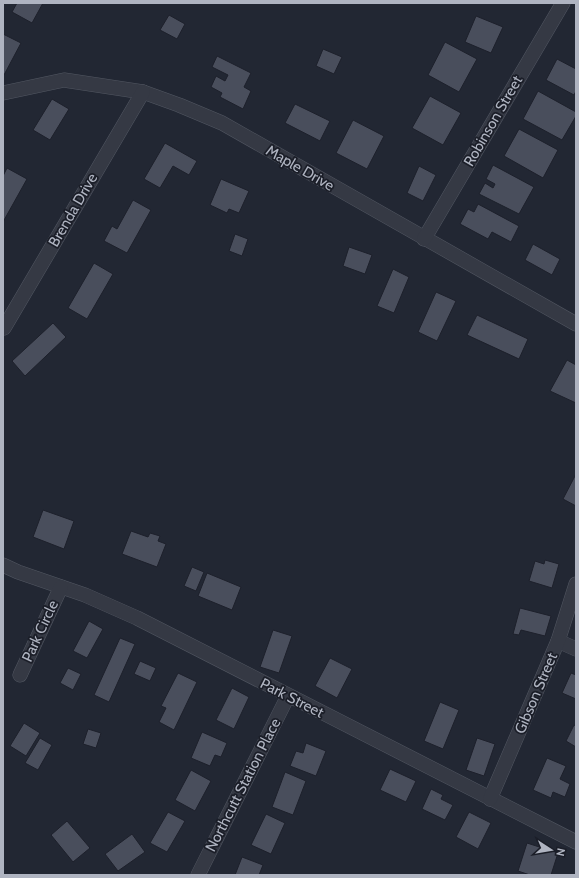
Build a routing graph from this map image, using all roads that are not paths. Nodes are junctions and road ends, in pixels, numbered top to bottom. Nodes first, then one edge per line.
1 (563, 3) edge
2 (143, 92) junction
3 (3, 93) edge
4 (424, 239) junction
5 (576, 324) edge
6 (4, 328) dead end
7 (3, 565) edge
8 (576, 584) edge
9 (61, 587) junction
10 (558, 641) junction
11 (576, 649) edge
12 (20, 675) dead end
13 (288, 696) junction
14 (490, 800) junction
15 (576, 842) edge
16 (198, 875) edge

1 - 4 street, Robinson Street
2 - 3 street, Maple Drive
2 - 4 street, Maple Drive
2 - 6 street, Brenda Drive
4 - 5 street, Maple Drive
7 - 9 street, Park Street
8 - 10 street, Gibson Street
9 - 12 street, Park Circle
9 - 13 street, Park Street
10 - 11 street
10 - 14 street, Gibson Street
13 - 14 street, Park Street
13 - 16 street, Northcutt Station Place
14 - 15 street, Park Street

